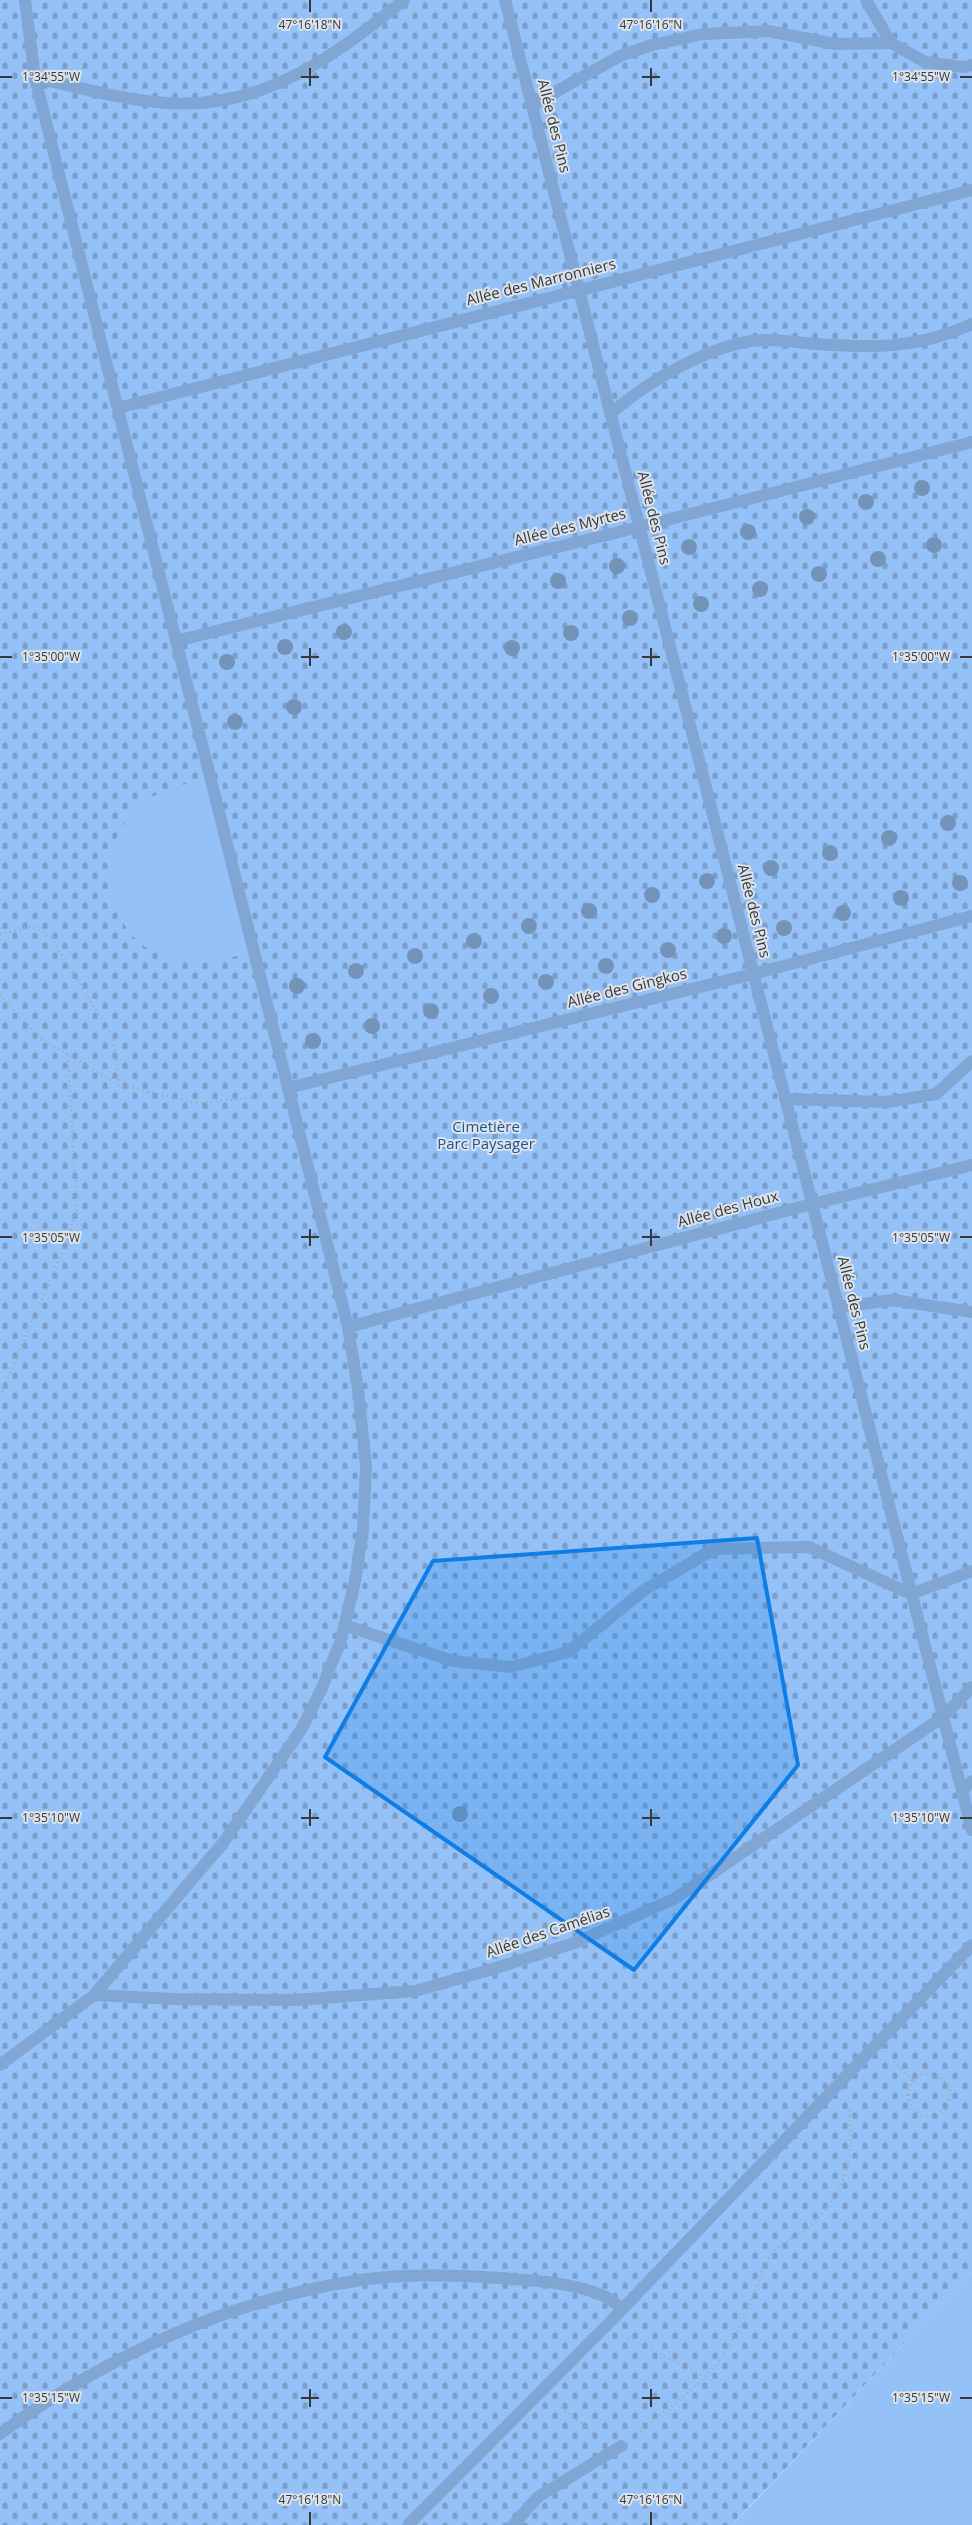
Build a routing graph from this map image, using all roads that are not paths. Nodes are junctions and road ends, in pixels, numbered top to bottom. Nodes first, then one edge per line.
1 (26, 0) edge
2 (404, 0) edge
3 (505, 0) edge
4 (866, 0) edge
5 (891, 43) junction
6 (972, 65) edge
7 (35, 78) junction
8 (532, 105) junction
9 (972, 190) edge
10 (579, 289) junction
11 (972, 324) edge
12 (118, 408) junction
13 (610, 414) junction
14 (972, 442) edge
15 (639, 527) junction
16 (176, 641) junction
17 (972, 916) edge
18 (753, 974) junction
19 (972, 1061) edge
20 (288, 1088) junction
21 (786, 1100) junction
22 (972, 1164) edge
23 (812, 1204) junction
24 (838, 1307) junction
25 (972, 1312) edge
26 (348, 1327) junction
27 (972, 1571) edge
28 (911, 1594) junction
29 (344, 1626) junction
30 (972, 1687) edge
31 (943, 1717) junction
32 (967, 1786) edge
33 (972, 1830) edge
34 (972, 1945) edge
35 (94, 1995) junction
36 (0, 2065) edge
37 (622, 2310) junction
38 (0, 2434) edge
39 (618, 2448) road end
40 (408, 2525) edge
41 (513, 2525) edge

1 - 7 lane
2 - 7 lane
3 - 8 lane, Allée des Pins
4 - 5 lane
5 - 6 lane
5 - 8 lane
7 - 12 lane
8 - 10 lane, Allée des Pins
9 - 10 lane, Allée des Marronniers
10 - 12 lane, Allée des Marronniers
10 - 13 lane, Allée des Pins
11 - 13 lane
12 - 16 lane
13 - 15 lane, Allée des Pins
14 - 15 lane, Allée des Myrtes
15 - 16 lane, Allée des Myrtes
15 - 18 lane, Allée des Pins
16 - 20 lane
17 - 18 lane, Allée des Gingkos
18 - 20 lane, Allée des Gingkos
18 - 21 lane, Allée des Pins
19 - 21 lane
20 - 26 lane
21 - 23 lane, Allée des Pins
22 - 23 lane, Allée des Houx
23 - 24 lane, Allée des Pins
23 - 26 lane, Allée des Houx
24 - 25 lane
24 - 28 lane, Allée des Pins
26 - 29 lane
27 - 28 lane
28 - 29 lane
28 - 31 lane, Allée des Pins
29 - 35 lane
30 - 31 lane, Allée des Camélias
31 - 32 lane, Allée des Pins
31 - 35 lane, Allée des Camélias
32 - 33 lane, Allée des Pins
34 - 37 lane
35 - 36 lane
37 - 38 lane
37 - 40 lane
39 - 41 lane

